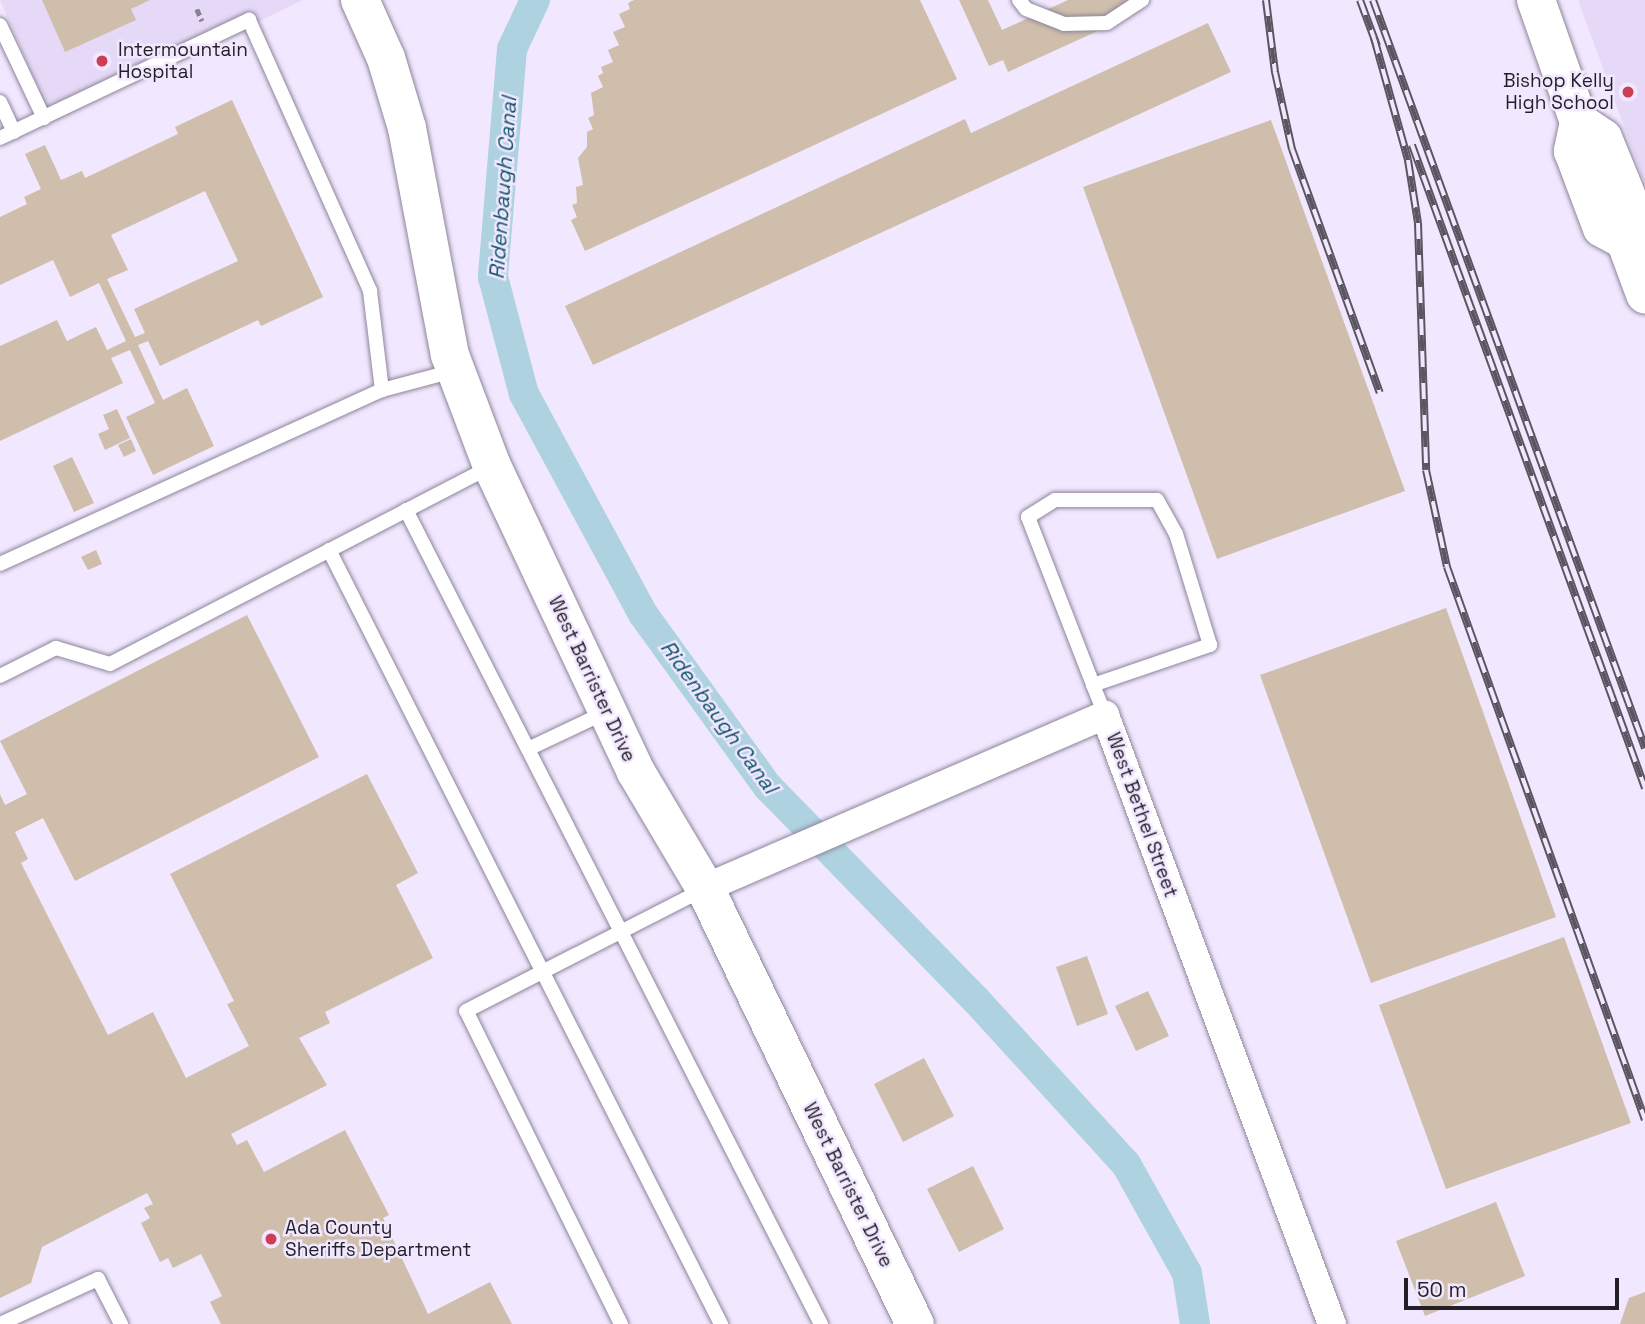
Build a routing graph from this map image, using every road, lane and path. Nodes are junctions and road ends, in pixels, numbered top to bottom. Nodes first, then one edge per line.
1 (360, 0) edge
2 (1019, 0) edge
3 (1142, 0) edge
4 (1536, 0) edge
5 (0, 25) edge
6 (0, 102) edge
7 (44, 118) junction
8 (1579, 122) junction
9 (7, 135) edge
10 (1633, 184) edge
11 (1637, 263) edge
12 (455, 371) junction
13 (382, 390) junction
14 (492, 466) junction
15 (406, 510) junction
16 (329, 550) junction
17 (0, 564) edge
18 (0, 676) edge
19 (1093, 685) junction
20 (608, 711) junction
21 (1105, 715) junction
22 (528, 749) junction
23 (705, 888) junction
24 (621, 932) junction
25 (542, 970) junction
26 (0, 1324) edge
27 (121, 1324) edge
28 (621, 1324) edge
29 (722, 1324) edge
30 (821, 1324) edge
31 (915, 1324) edge
32 (1332, 1324) edge

1 - 12 street, West Barrister Drive
2 - 3 lane
4 - 8 street
5 - 7 lane
6 - 9 lane
7 - 9 lane
7 - 13 lane
8 - 10 street
8 - 11 street
10 - 11 street
12 - 13 lane
12 - 14 street, West Barrister Drive
13 - 17 lane
14 - 15 lane
14 - 20 street, West Barrister Drive
15 - 16 lane
15 - 22 lane
16 - 18 lane
16 - 25 lane
19 - 19 lane
19 - 21 lane
20 - 22 lane
20 - 23 street, West Barrister Drive
21 - 23 street, West Bethel Street
21 - 32 street, West Bethel Street
22 - 24 lane
23 - 24 lane
23 - 31 street, West Barrister Drive
24 - 25 lane
24 - 30 lane
25 - 28 lane
25 - 29 lane
26 - 27 lane

